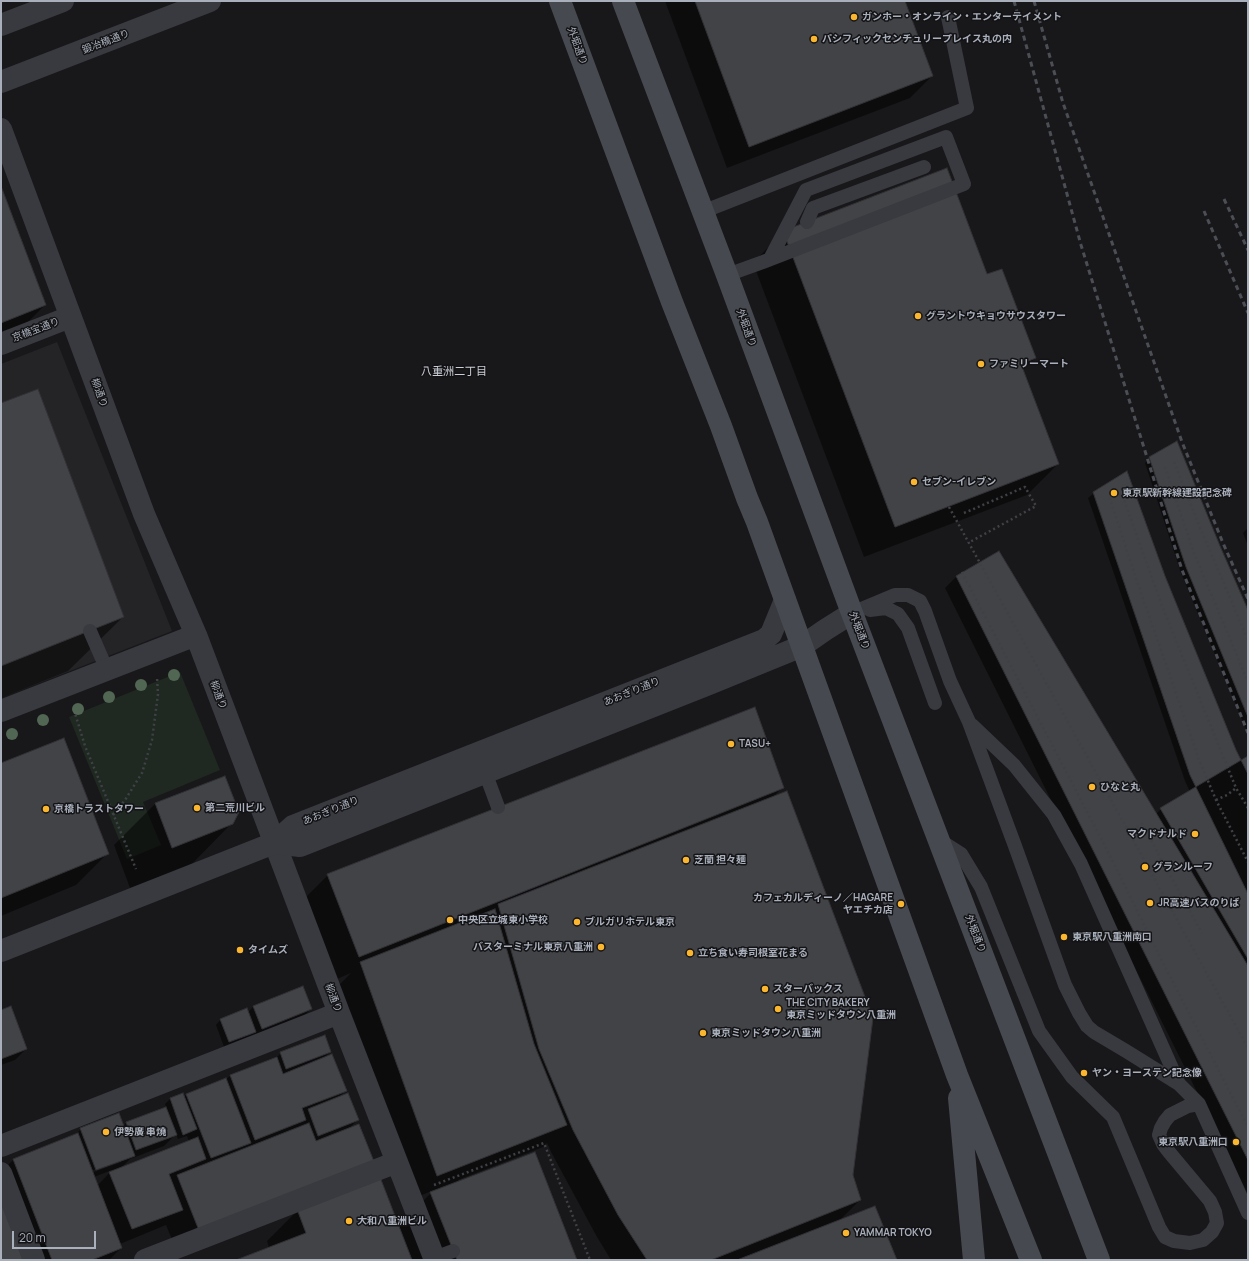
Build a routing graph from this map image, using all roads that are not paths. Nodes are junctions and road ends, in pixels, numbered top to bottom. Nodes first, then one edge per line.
1 (63, 1) edge
2 (210, 1) edge
3 (560, 1) edge
4 (622, 1) edge
5 (948, 17) dead end
6 (1, 25) edge
7 (1, 82) edge
8 (1, 129) edge
9 (924, 167) dead end
10 (702, 212) junction
11 (807, 222) dead end
12 (770, 259) junction
13 (727, 275) junction
14 (70, 317) junction
15 (1, 344) edge
16 (785, 600) junction
17 (852, 613) junction
18 (90, 631) dead end
19 (196, 635) junction
20 (802, 646) junction
21 (107, 670) junction
22 (936, 703) dead end
23 (1, 711) edge
24 (969, 722) junction
25 (485, 772) junction
26 (498, 807) dead end
27 (939, 840) junction
28 (274, 843) junction
29 (1, 951) edge
30 (339, 1013) junction
31 (957, 1075) junction
32 (1179, 1084) junction
33 (1199, 1104) junction
34 (1, 1146) edge
35 (397, 1162) junction
36 (1, 1173) edge
37 (1248, 1213) edge
38 (441, 1256) edge
39 (155, 1258) edge
40 (34, 1260) edge
41 (974, 1260) edge
42 (1031, 1260) edge
43 (1099, 1260) edge

1 - 6 street
2 - 7 street, 鍛冶橋通り
3 - 16 main road, 外堀通り
4 - 10 main road, 外堀通り
5 - 10 lane
8 - 14 street, 柳通り
9 - 11 lane
10 - 13 main road, 外堀通り
12 - 12 lane
12 - 13 lane
13 - 17 main road, 外堀通り
14 - 15 street, 京橋宝通り
14 - 19 street, 柳通り
16 - 20 main road, 外堀通り
16 - 28 street, あおぎり通り
17 - 20 street, あおぎり通り
17 - 22 lane
17 - 24 lane
17 - 27 main road, 外堀通り
18 - 21 lane
19 - 21 street
19 - 28 street, 柳通り
20 - 25 street, あおぎり通り
20 - 31 main road, 外堀通り
21 - 23 street
24 - 32 lane
24 - 32 lane
25 - 26 lane
25 - 28 street, あおぎり通り
27 - 33 lane
27 - 43 main road, 外堀通り
28 - 29 street
28 - 30 street, 柳通り
30 - 34 street
30 - 35 street, 柳通り
31 - 41 main road
31 - 42 main road, 外堀通り
32 - 33 lane
33 - 37 lane
35 - 38 street, 柳通り
35 - 39 street
36 - 40 street

